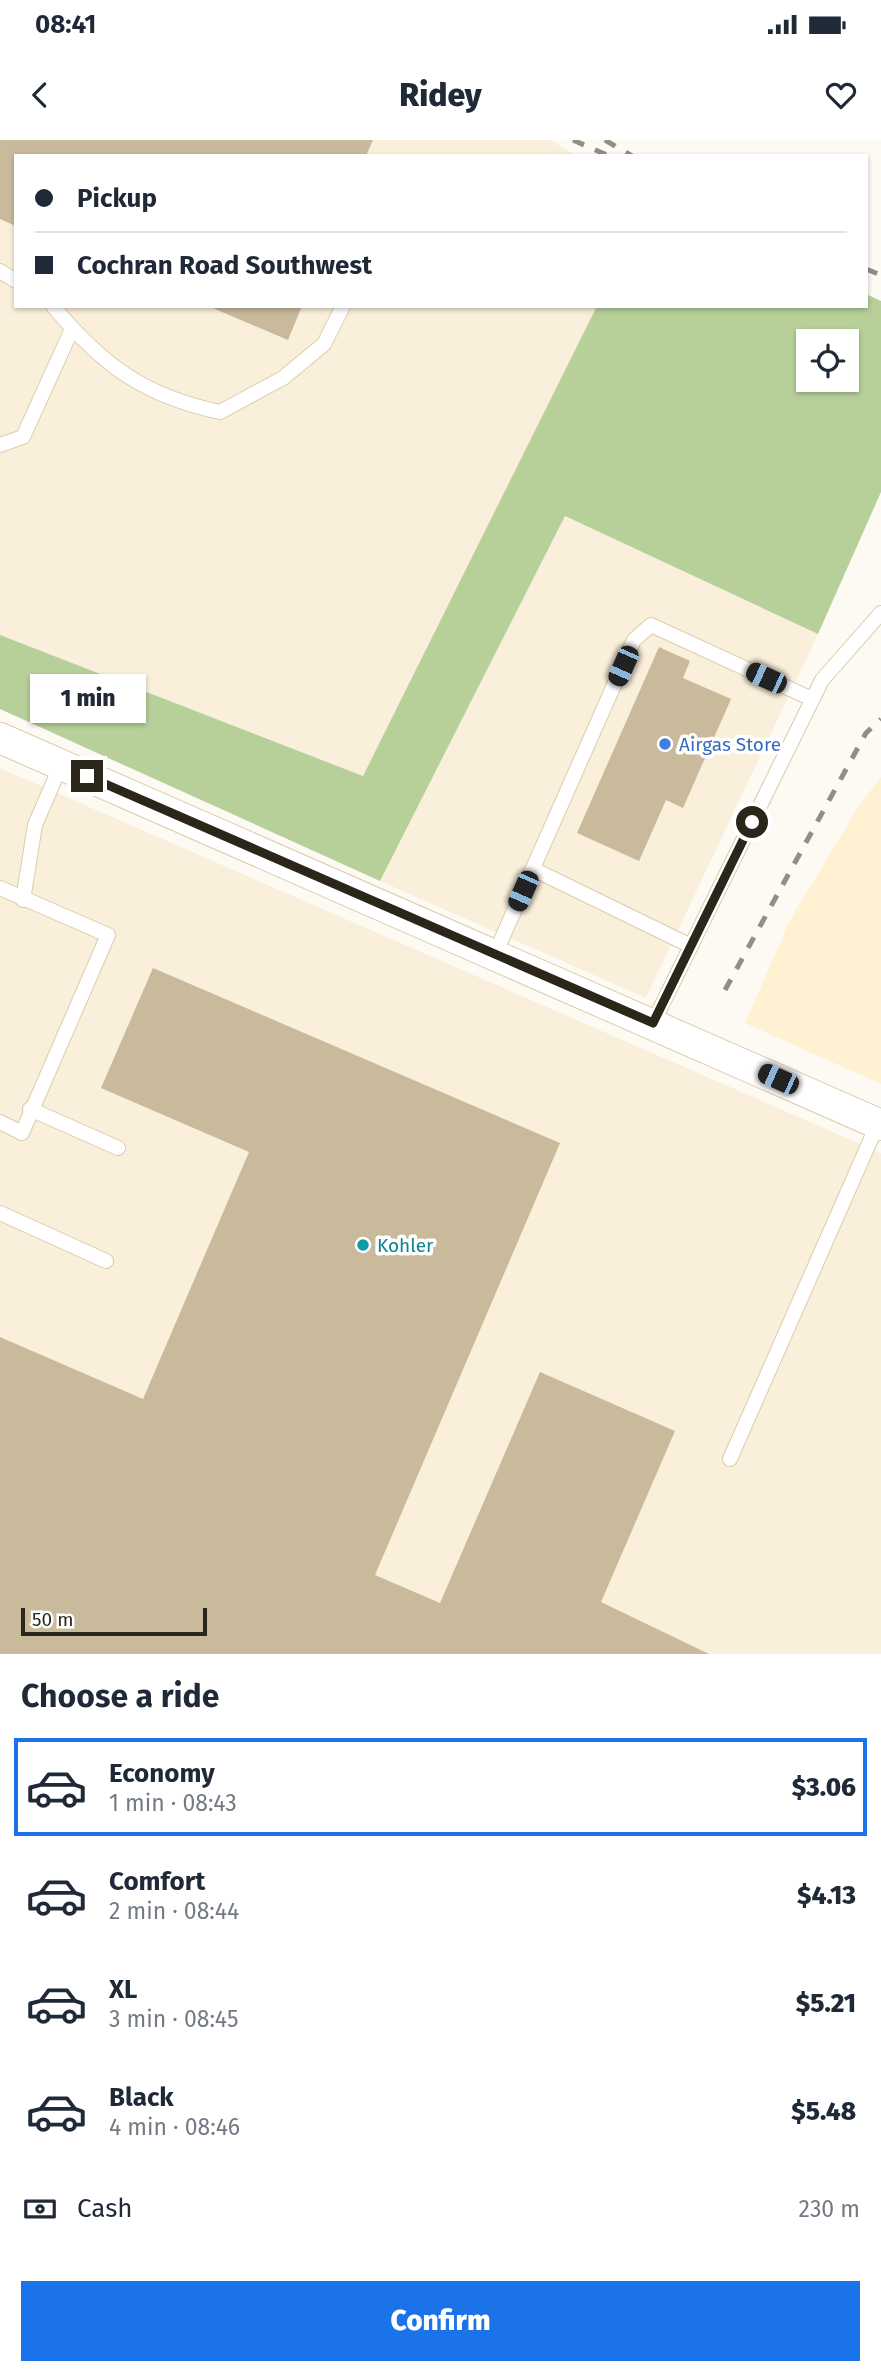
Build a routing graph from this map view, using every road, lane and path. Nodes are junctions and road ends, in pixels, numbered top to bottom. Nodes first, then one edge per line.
1 (55, 308) edge
2 (342, 308) edge
3 (72, 329) junction
4 (0, 445) edge
5 (881, 613) edge
6 (813, 699) junction
7 (0, 738) edge
8 (61, 765) junction
9 (533, 869) junction
10 (0, 888) edge
11 (23, 900) junction
12 (691, 946) junction
13 (495, 954) junction
14 (653, 1023) junction
15 (30, 1109) junction
16 (0, 1122) edge
17 (879, 1124) edge
18 (118, 1148) dead end
19 (0, 1213) edge
20 (106, 1261) dead end
21 (730, 1459) dead end

1 - 3 lane
2 - 3 lane
3 - 4 lane
5 - 6 lane
6 - 9 lane
6 - 12 lane
7 - 8 street
8 - 11 lane
8 - 13 street
9 - 12 lane
9 - 13 lane
10 - 11 lane
11 - 15 lane
12 - 14 lane
13 - 14 street
14 - 17 street
15 - 16 lane
15 - 18 lane
17 - 21 lane
19 - 20 lane

